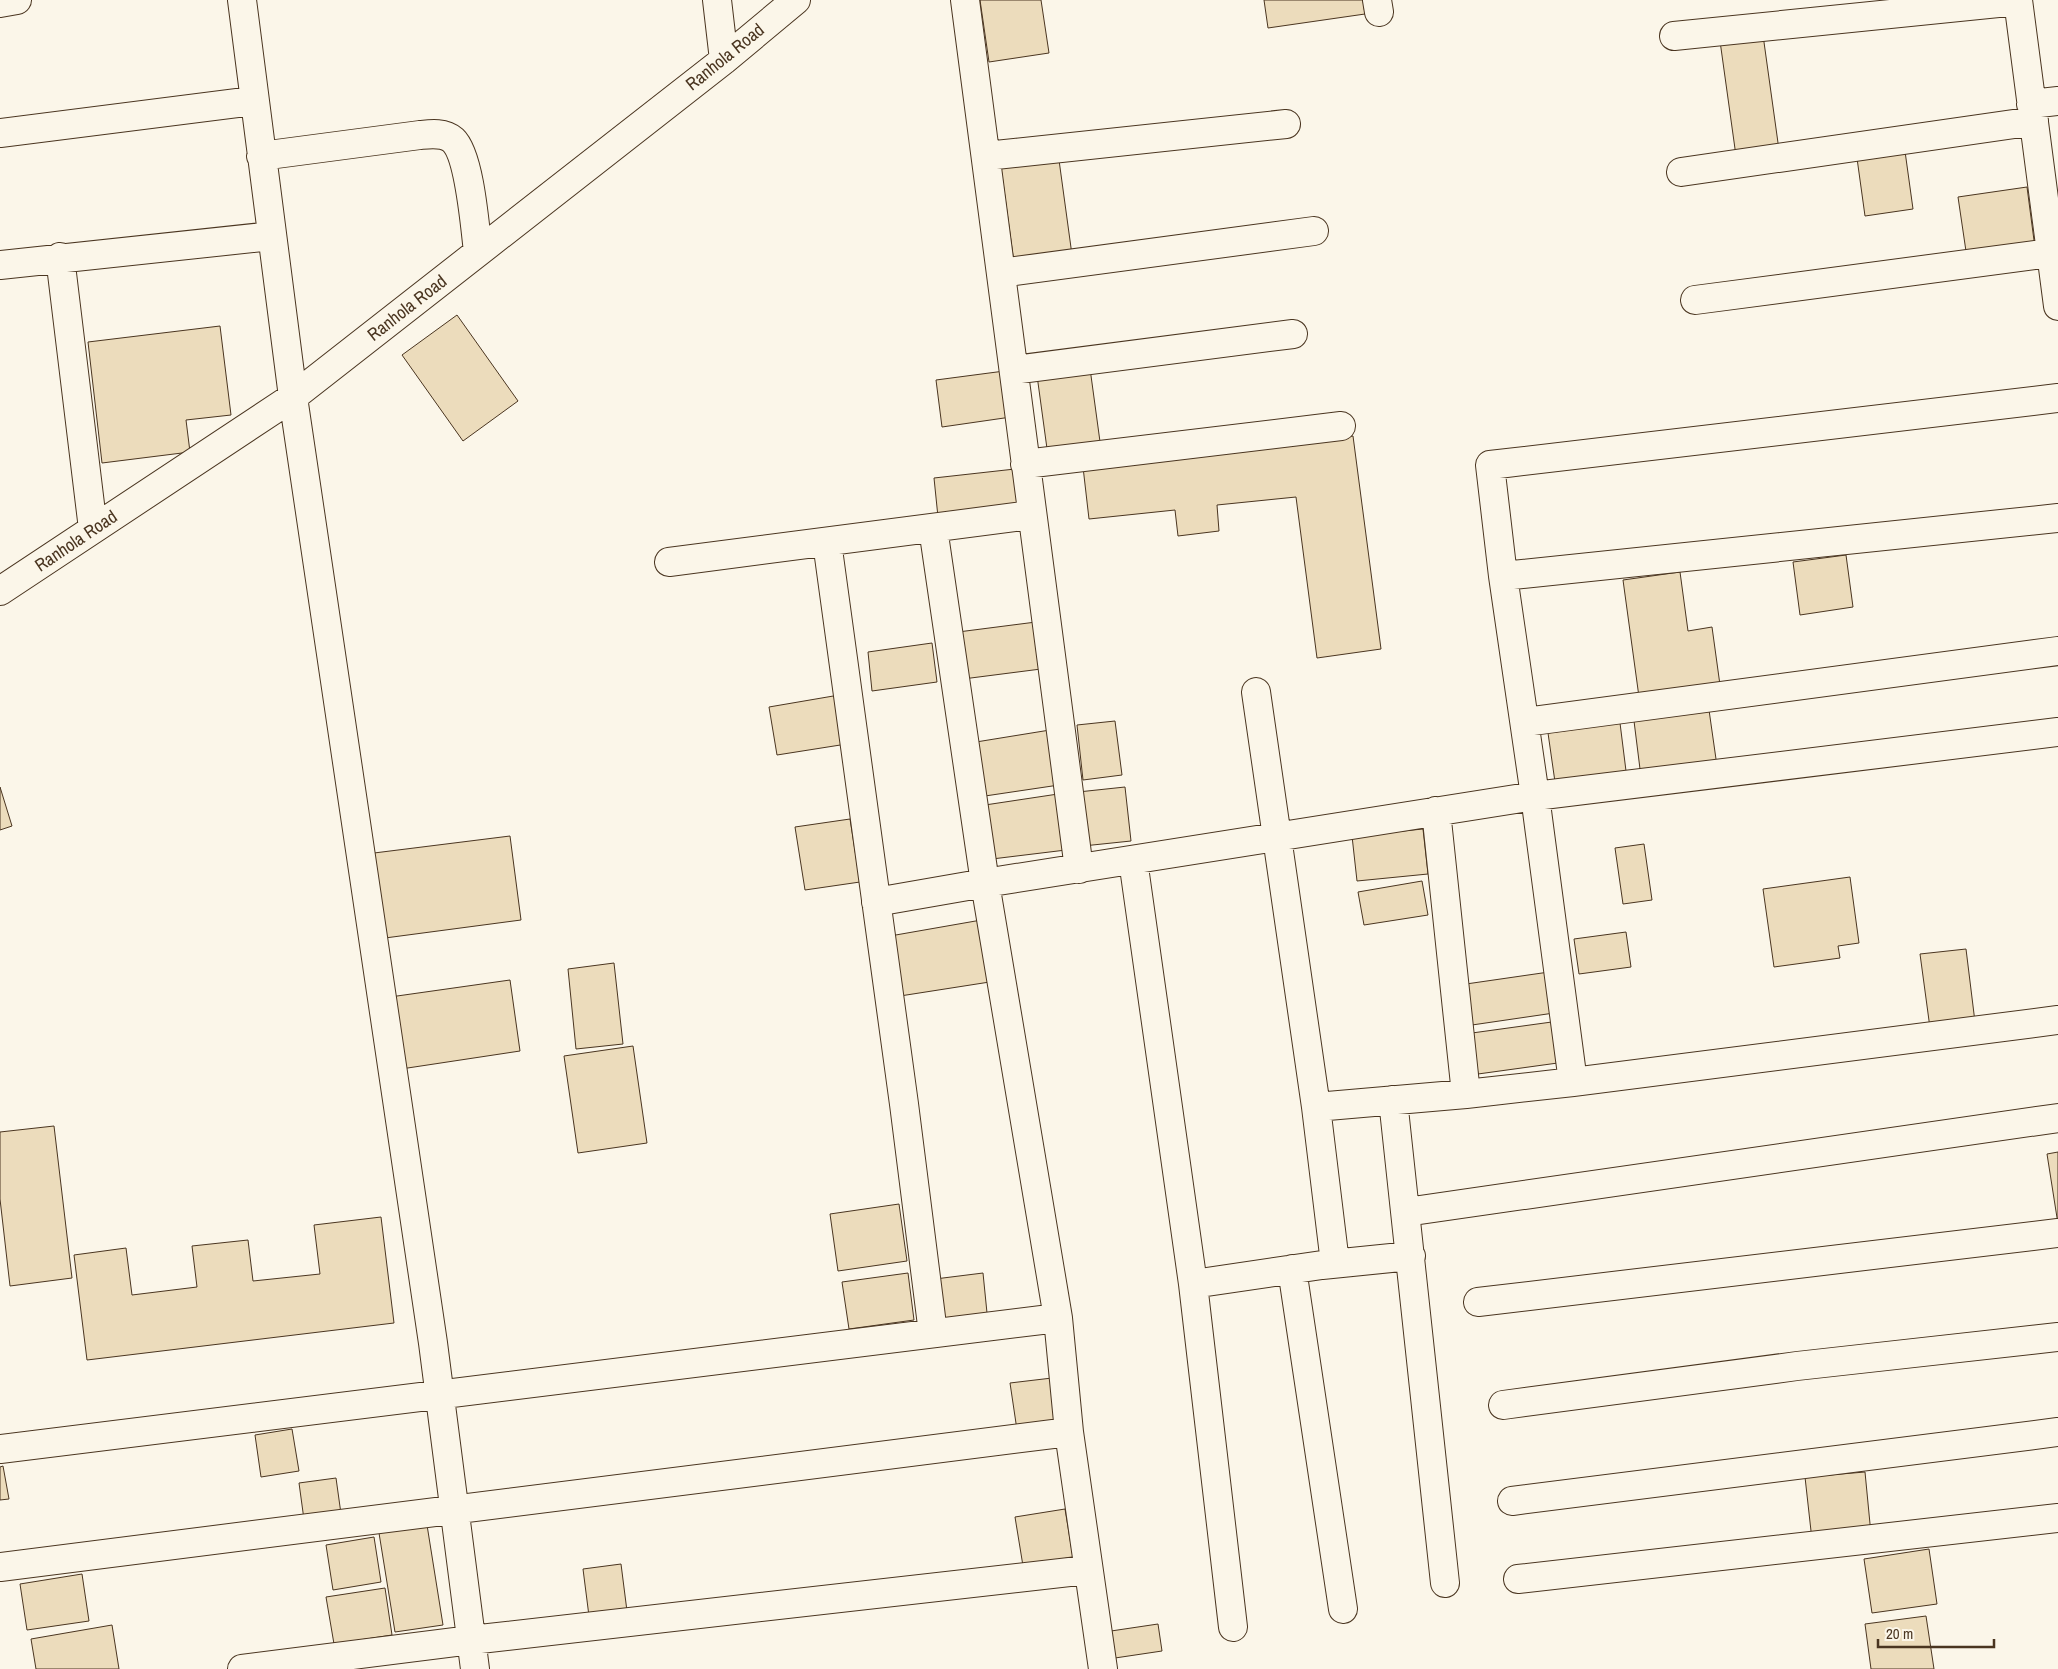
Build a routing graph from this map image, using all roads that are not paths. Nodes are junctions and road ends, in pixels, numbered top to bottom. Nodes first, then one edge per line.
1 (17, 0) edge
2 (242, 0) edge
3 (717, 0) edge
4 (796, 0) edge
5 (965, 0) edge
6 (2018, 1) edge
7 (0, 2) edge
8 (1674, 36) dead end
9 (724, 60) junction
10 (253, 101) junction
11 (2058, 101) edge
12 (2033, 113) junction
13 (1286, 124) dead end
14 (0, 133) edge
15 (261, 156) junction
16 (986, 156) junction
17 (1682, 172) dead end
18 (1314, 232) dead end
19 (272, 236) junction
20 (478, 252) junction
21 (2054, 253) edge
22 (60, 257) junction
23 (0, 265) edge
24 (1001, 273) junction
25 (1696, 300) dead end
26 (2058, 306) edge
27 (1293, 334) dead end
28 (1014, 370) junction
29 (293, 397) junction
30 (2058, 398) edge
31 (1340, 426) dead end
32 (1025, 464) junction
33 (1031, 515) junction
34 (2058, 518) edge
35 (933, 528) junction
36 (93, 529) junction
37 (827, 542) junction
38 (669, 562) dead end
39 (1503, 576) junction
40 (0, 592) edge
41 (2058, 651) edge
42 (1256, 692) dead end
43 (1525, 722) junction
44 (2058, 732) edge
45 (1535, 796) junction
46 (1436, 811) junction
47 (1277, 837) junction
48 (1134, 860) junction
49 (1079, 869) junction
50 (985, 883) junction
51 (876, 902) junction
52 (2058, 1020) edge
53 (1572, 1082) junction
54 (1466, 1094) junction
55 (1393, 1100) junction
56 (1316, 1107) junction
57 (2058, 1118) edge
58 (1406, 1212) junction
59 (2058, 1233) edge
60 (1411, 1256) junction
61 (1335, 1263) junction
62 (1292, 1269) junction
63 (1193, 1284) junction
64 (1478, 1302) dead end
65 (1058, 1318) junction
66 (932, 1333) junction
67 (2058, 1337) edge
68 (440, 1394) junction
69 (1503, 1405) dead end
70 (1069, 1432) junction
71 (2058, 1432) edge
72 (0, 1449) edge
73 (1512, 1501) dead end
74 (455, 1510) junction
75 (2058, 1518) edge
76 (0, 1567) edge
77 (1088, 1570) junction
78 (1518, 1579) dead end
79 (1445, 1584) dead end
80 (1343, 1609) dead end
81 (1233, 1627) dead end
82 (471, 1640) junction
83 (242, 1669) edge
84 (475, 1669) edge
85 (1103, 1669) edge

1 - 7 street
2 - 10 street
3 - 9 street
4 - 9 street, Ranhola Road
5 - 16 street
6 - 8 street
6 - 12 street
9 - 20 street, Ranhola Road
10 - 14 street
10 - 15 street
11 - 12 street
12 - 17 street
12 - 21 street
13 - 16 street
15 - 19 street
15 - 20 street
16 - 24 street
18 - 24 street
19 - 22 street
19 - 29 street
20 - 29 street, Ranhola Road
21 - 25 street
21 - 26 street
22 - 23 street
22 - 36 street
24 - 28 street
27 - 28 street
28 - 32 street
29 - 36 street, Ranhola Road
29 - 68 street
30 - 39 street
31 - 32 street
32 - 33 street
33 - 35 street
33 - 49 street
34 - 39 street
35 - 37 street
35 - 50 street
36 - 40 street, Ranhola Road
37 - 38 street
37 - 51 street
39 - 43 street
41 - 43 street
42 - 47 street
43 - 45 street
44 - 45 street
45 - 46 street
45 - 53 street
46 - 47 street
46 - 54 street
47 - 48 street
47 - 56 street
48 - 49 street
48 - 63 street
49 - 50 street
50 - 51 street
50 - 65 street
51 - 66 street
52 - 53 street
53 - 54 street
54 - 55 street
55 - 56 street
55 - 58 street
56 - 61 street
57 - 58 street
58 - 60 street
59 - 64 street
60 - 61 street
60 - 79 street
61 - 62 street
62 - 63 street
62 - 80 street
63 - 81 street
65 - 66 street
65 - 70 street
66 - 68 street
67 - 69 street
68 - 72 street
68 - 74 street
70 - 74 street
70 - 77 street
71 - 73 street
74 - 76 street
74 - 82 street
75 - 78 street
77 - 82 street
77 - 85 street
82 - 83 street
82 - 84 street

